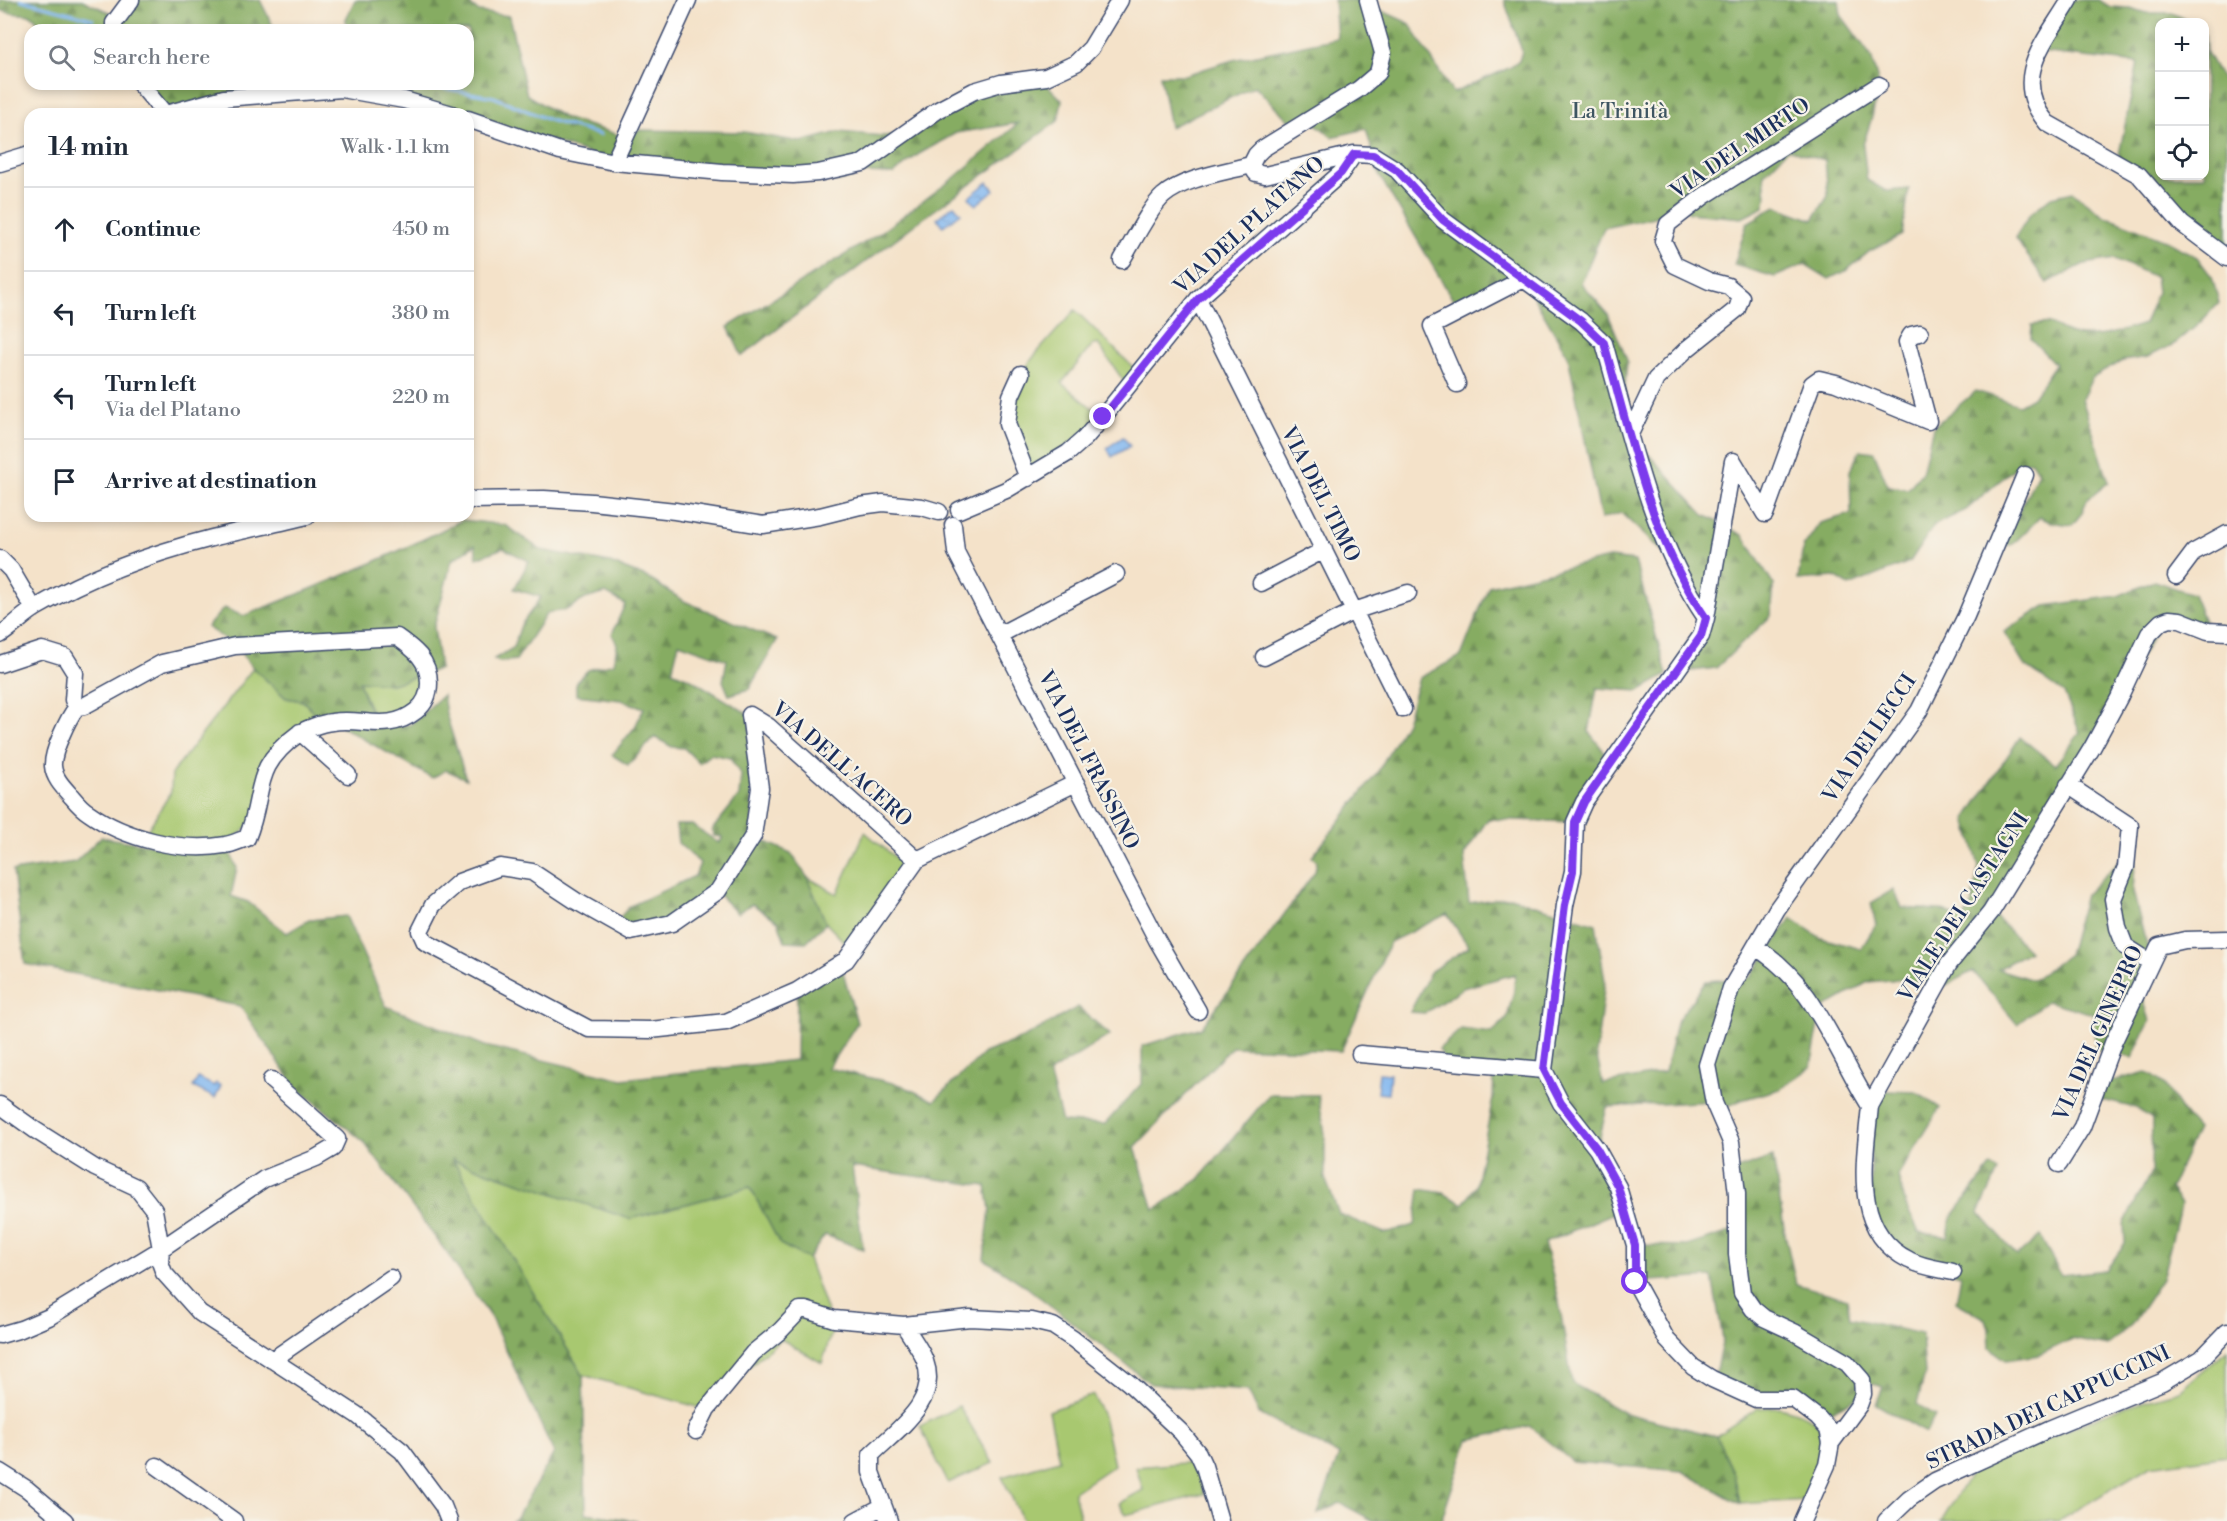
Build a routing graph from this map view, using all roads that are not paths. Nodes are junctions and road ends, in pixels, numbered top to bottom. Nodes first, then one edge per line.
1 (131, 0) edge
2 (688, 0) edge
3 (1120, 0) edge
4 (1368, 0) edge
5 (2070, 0) edge
6 (114, 24) edge
7 (1879, 85) dead end
8 (145, 90) edge
9 (329, 90) edge
10 (348, 90) edge
11 (160, 108) edge
12 (187, 108) edge
13 (431, 108) edge
14 (474, 121) edge
15 (1354, 154) junction
16 (24, 156) edge
17 (614, 162) junction
18 (0, 163) edge
19 (1251, 165) junction
20 (2227, 258) edge
21 (1122, 260) dead end
22 (1523, 279) junction
23 (1198, 299) junction
24 (1920, 333) dead end
25 (1021, 374) dead end
26 (1456, 384) dead end
27 (1630, 434) junction
28 (2025, 475) dead end
29 (1028, 478) junction
30 (474, 500) edge
31 (956, 518) junction
32 (281, 522) edge
33 (2227, 534) edge
34 (1324, 550) junction
35 (0, 558) edge
36 (1116, 574) dead end
37 (2176, 576) dead end
38 (1261, 583) dead end
39 (1408, 593) dead end
40 (34, 609) junction
41 (1354, 611) junction
42 (1706, 618) junction
43 (2227, 632) edge
44 (0, 635) edge
45 (999, 635) junction
46 (1264, 657) dead end
47 (0, 664) edge
48 (77, 707) junction
49 (1403, 709) dead end
50 (300, 732) junction
51 (348, 775) dead end
52 (1076, 783) junction
53 (2068, 785) junction
54 (917, 860) junction
55 (2227, 939) edge
56 (1755, 947) junction
57 (2151, 962) junction
58 (1198, 1011) dead end
59 (1360, 1054) dead end
60 (1544, 1070) junction
61 (271, 1080) dead end
62 (0, 1105) edge
63 (1870, 1106) junction
64 (2059, 1164) dead end
65 (161, 1249) junction
66 (1953, 1272) dead end
67 (391, 1278) dead end
68 (904, 1325) junction
69 (2227, 1332) edge
70 (0, 1335) edge
71 (272, 1360) junction
72 (696, 1431) dead end
73 (1831, 1443) junction
74 (157, 1466) dead end
75 (0, 1472) edge
76 (886, 1514) edge
77 (65, 1521) edge
78 (234, 1521) edge
79 (449, 1521) edge
80 (855, 1521) edge
81 (1220, 1521) edge
82 (1802, 1521) edge
83 (1886, 1521) edge

1 - 6 street
2 - 17 street
3 - 17 street
4 - 19 street
5 - 20 street
7 - 27 street, VIA DEL MIRTO
8 - 11 street
9 - 12 street
10 - 13 street
14 - 17 street
15 - 19 street
15 - 22 street
15 - 23 street, VIA DEL PLATANO
16 - 18 street
19 - 21 street
22 - 26 street
22 - 27 street
23 - 29 street, VIA DEL PLATANO
23 - 34 street, VIA DEL TIMO
24 - 42 street
25 - 29 street
27 - 42 street
28 - 56 street, VIA DEI LECCI
29 - 31 street, VIA DEL PLATANO
30 - 31 street
31 - 45 street, VIA DEL FRASSINO
32 - 40 street
33 - 37 street
34 - 38 street
34 - 41 street, VIA DEL TIMO
35 - 40 street
36 - 45 street
39 - 41 street
40 - 44 street
41 - 46 street
41 - 49 street, VIA DEL TIMO
42 - 60 street
43 - 53 street, VIALE DEI CASTAGNI
45 - 52 street, VIA DEL FRASSINO
47 - 48 street
48 - 50 street
48 - 50 street
50 - 51 street
52 - 54 street, VIA DELL'ACERO
52 - 58 street, VIA DEL FRASSINO
53 - 57 street
53 - 63 street, VIALE DEI CASTAGNI
54 - 54 street, VIA DELL'ACERO
55 - 57 street, VIA DEL GINEPRO
56 - 63 street
56 - 73 street
57 - 64 street, VIA DEL GINEPRO
59 - 60 street
60 - 73 street
61 - 65 street
62 - 65 street
63 - 66 street
65 - 70 street
65 - 71 street
67 - 71 street
68 - 72 street
68 - 76 street
68 - 81 street
69 - 83 street, STRADA DEI CAPPUCCINI
71 - 79 street
73 - 82 street
74 - 78 street
75 - 77 street
76 - 80 street

